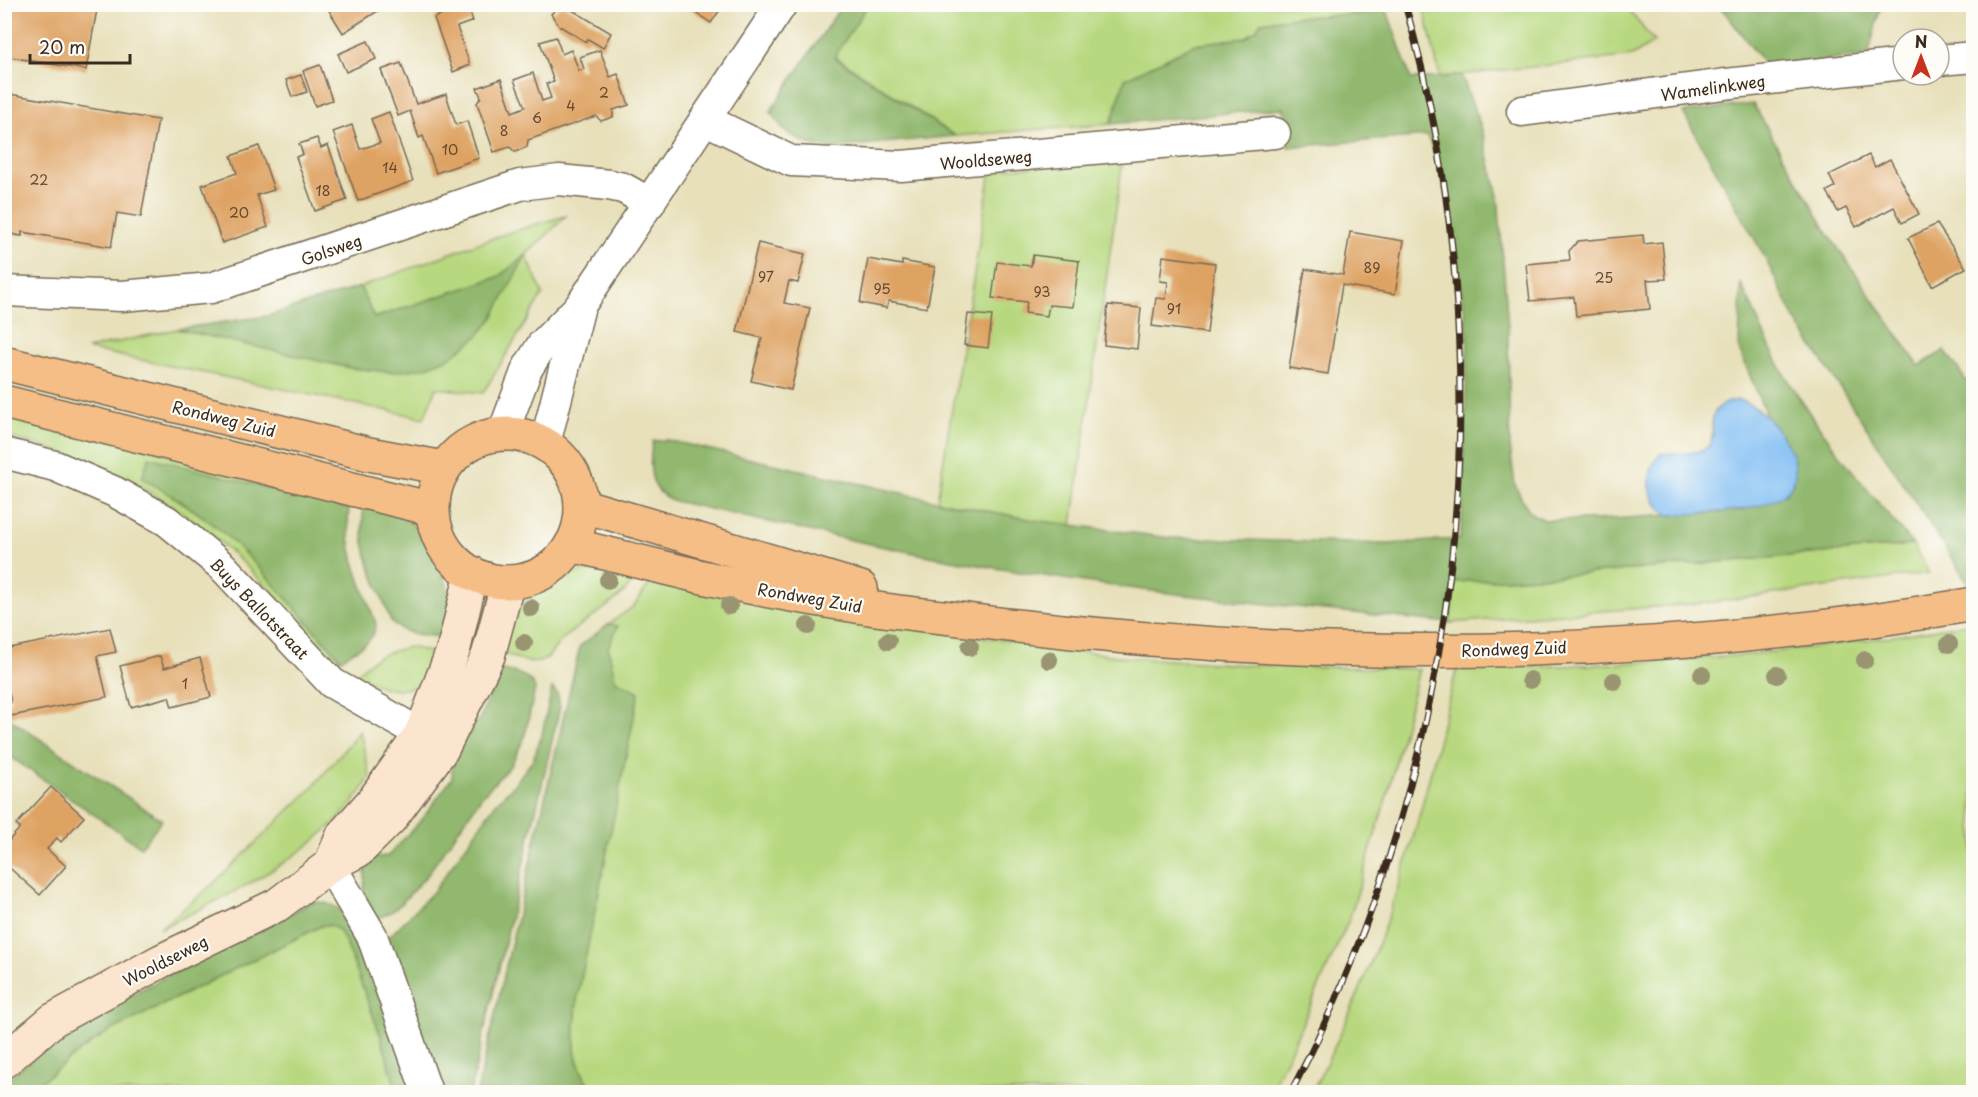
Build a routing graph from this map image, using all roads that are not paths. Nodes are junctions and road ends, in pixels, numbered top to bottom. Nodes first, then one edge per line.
1 (782, 4) edge
2 (1974, 57) edge
3 (1951, 59) edge
4 (1891, 65) edge
5 (1522, 111) dead end
6 (706, 120) junction
7 (1275, 133) dead end
8 (650, 203) junction
9 (4, 291) edge
10 (580, 306) junction
11 (4, 363) edge
12 (4, 402) edge
13 (503, 433) junction
14 (545, 444) junction
15 (4, 453) edge
16 (444, 468) junction
17 (581, 505) junction
18 (432, 509) junction
19 (571, 545) junction
20 (472, 573) junction
21 (508, 582) junction
22 (1974, 604) edge
23 (1053, 631) junction
24 (432, 742) junction
25 (330, 865) junction
26 (4, 1061) edge
27 (426, 1092) edge

1 - 6 street
2 - 3 street
4 - 5 street, Wamelinkweg
6 - 7 street, Wooldseweg
6 - 8 street
8 - 9 street, Golsweg
8 - 10 street
10 - 13 street
10 - 14 street
11 - 16 main road, Rondweg Zuid
12 - 18 main road
13 - 14 main road
13 - 16 main road
14 - 17 main road
15 - 24 street, Buys Ballotstraat
16 - 18 main road
17 - 19 main road
17 - 23 main road, Rondweg Zuid
18 - 20 main road
19 - 21 main road
19 - 23 main road, Rondweg Zuid
20 - 21 main road
20 - 24 main road
21 - 24 main road
22 - 23 main road, Rondweg Zuid
24 - 25 main road
25 - 26 main road, Wooldseweg
25 - 27 street

